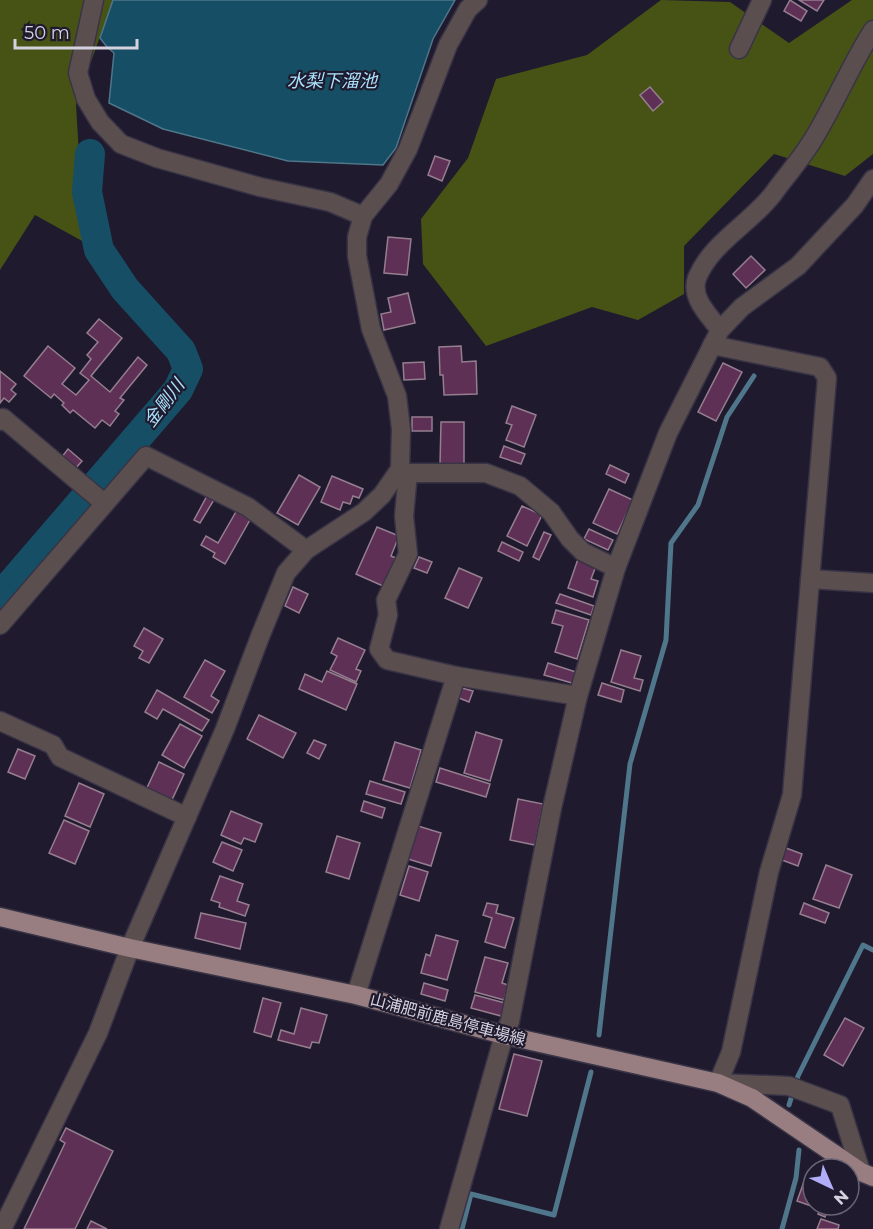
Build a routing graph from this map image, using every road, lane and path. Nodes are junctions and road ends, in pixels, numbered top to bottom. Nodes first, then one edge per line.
1 (94, 0) edge
2 (478, 0) edge
3 (762, 0) edge
4 (873, 30) edge
5 (739, 49) dead end
6 (873, 179) edge
7 (363, 216) junction
8 (716, 338) junction
9 (0, 421) edge
10 (404, 471) junction
11 (104, 503) junction
12 (306, 550) junction
13 (616, 568) junction
14 (810, 579) junction
15 (873, 583) edge
16 (0, 625) edge
17 (456, 676) junction
18 (578, 696) junction
19 (0, 721) edge
20 (187, 817) junction
21 (0, 918) edge
22 (130, 948) junction
23 (356, 995) junction
24 (504, 1035) junction
25 (718, 1083) junction
26 (867, 1174) edge
27 (2, 1229) edge
28 (449, 1229) edge

1 - 7 street
2 - 7 street
3 - 5 street
4 - 8 street
6 - 8 street
7 - 10 street
8 - 13 street
8 - 14 street
9 - 11 street
10 - 12 street
10 - 13 street
10 - 17 street
11 - 12 street
11 - 16 street
12 - 20 street
13 - 18 street
14 - 15 street
14 - 25 street
17 - 18 street
17 - 23 street
18 - 24 street
19 - 20 street
20 - 22 street
21 - 22 main road, 山浦肥前鹿島停車場線
22 - 23 main road, 山浦肥前鹿島停車場線
22 - 27 street
23 - 24 main road, 山浦肥前鹿島停車場線
24 - 25 main road, 山浦肥前鹿島停車場線
24 - 28 street
25 - 26 main road, 山浦肥前鹿島停車場線
25 - 26 street

